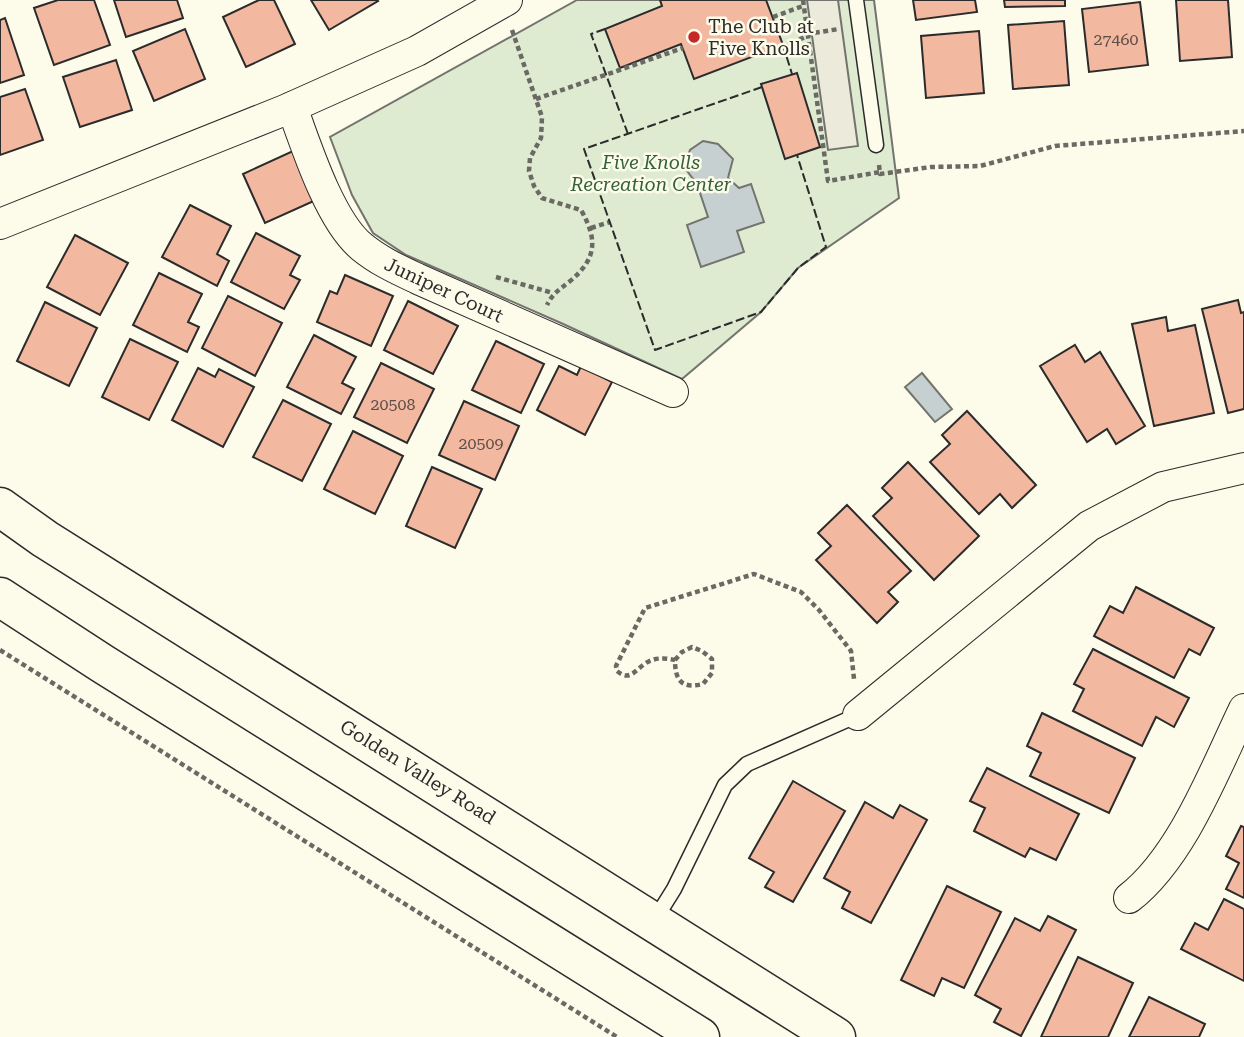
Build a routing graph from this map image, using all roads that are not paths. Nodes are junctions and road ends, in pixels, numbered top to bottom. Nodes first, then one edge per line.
1 (856, 0) edge
2 (504, 1) edge
3 (292, 107) junction
4 (876, 145) road end
5 (0, 223) edge
6 (673, 393) dead end
7 (1244, 468) edge
8 (0, 507) edge
9 (0, 597) edge
10 (1244, 709) edge
11 (858, 715) joint
12 (1129, 898) dead end
13 (654, 921) junction
14 (700, 1037) edge
15 (836, 1037) edge

1 - 4 lane
2 - 3 street
3 - 5 street
3 - 6 street, Juniper Court
7 - 11 street
8 - 13 main road, Golden Valley Road
9 - 14 main road
10 - 12 street
11 - 13 lane
13 - 15 main road, Golden Valley Road

